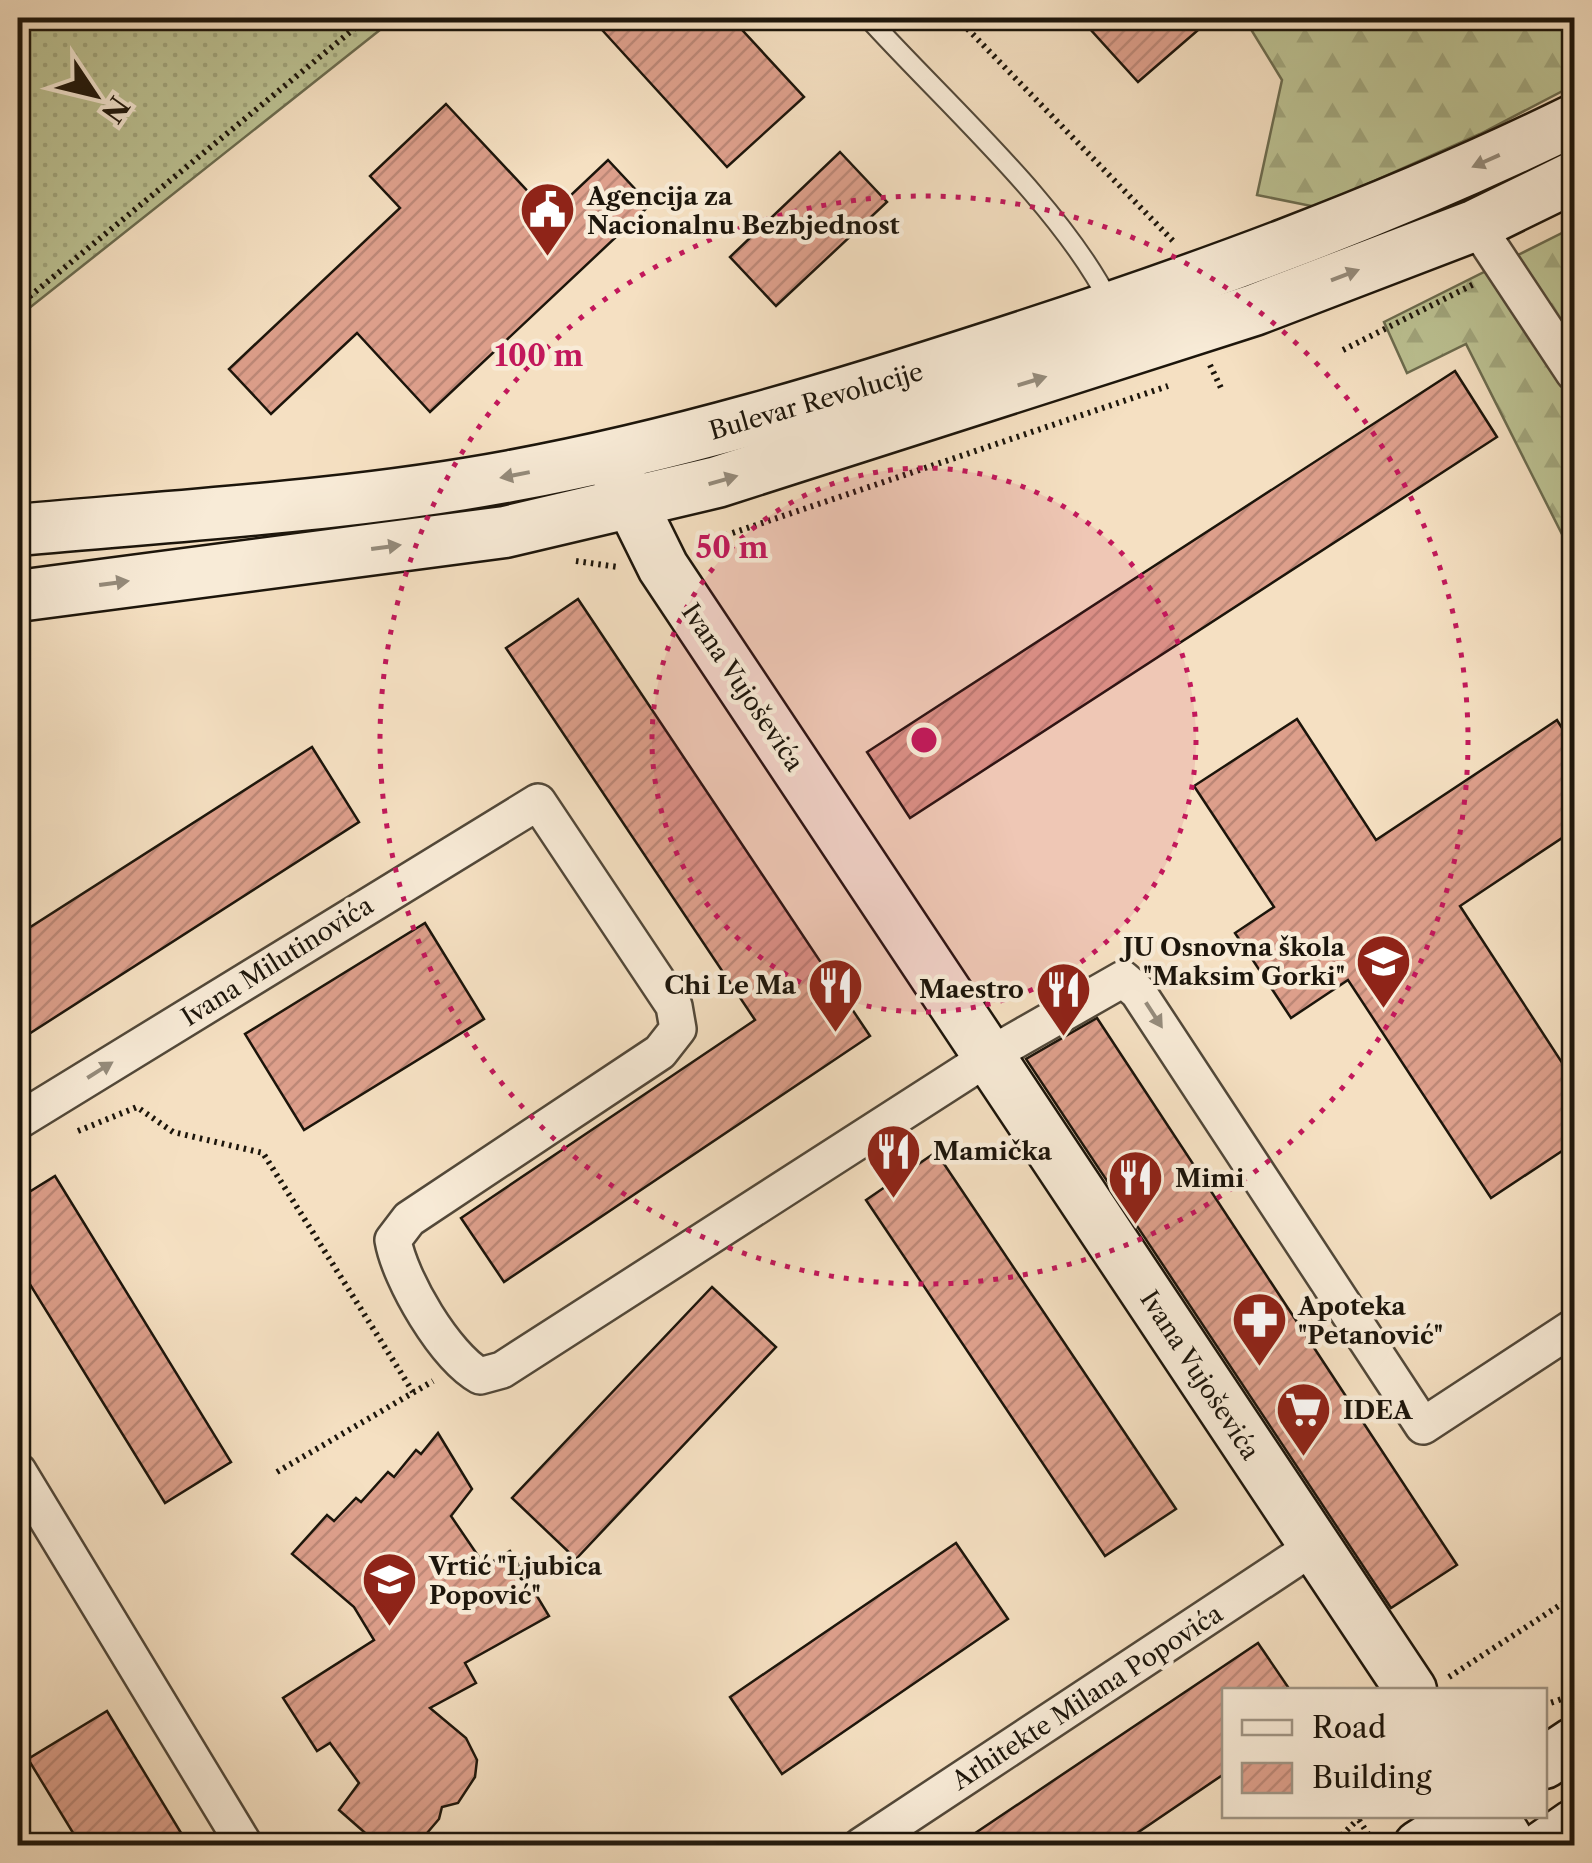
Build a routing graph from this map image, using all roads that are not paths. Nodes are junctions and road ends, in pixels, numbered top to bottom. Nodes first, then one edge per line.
1 (868, 18) edge
2 (1574, 120) edge
3 (1574, 177) edge
4 (1476, 225) junction
5 (1182, 268) junction
6 (1112, 308) junction
7 (1574, 373) edge
8 (611, 457) junction
9 (628, 505) junction
10 (18, 530) edge
11 (18, 596) edge
12 (990, 1058) junction
13 (18, 1121) edge
14 (1574, 1326) edge
15 (18, 1472) edge
16 (1314, 1547) junction
17 (1421, 1688) edge
18 (1574, 1744) edge
19 (1547, 1762) edge
20 (1463, 1818) edge
21 (1494, 1818) edge
22 (1574, 1825) edge
23 (245, 1846) edge
24 (861, 1846) edge
25 (1419, 1846) edge
26 (1511, 1846) edge
27 (1544, 1846) edge

1 - 6 lane
2 -> 5 main road, Bulevar Revolucije
3 - 4 main road, Bulevar Revolucije
5 -> 4 main road, Bulevar Revolucije
4 - 7 street
5 - 6 main road, Bulevar Revolucije
9 -> 5 main road, Bulevar Revolucije
6 - 8 main road, Bulevar Revolucije
8 - 9 main road, Ivana Vujoševića
8 -> 10 main road, Bulevar Revolucije
11 -> 9 main road, Bulevar Revolucije
9 - 12 main road, Ivana Vujoševića
13 -> 12 street, Ivana Milutinovića
12 -> 14 street
12 - 16 main road, Ivana Vujoševića
15 - 23 street
16 - 17 main road, Ivana Vujoševića
16 - 24 street, Arhitekte Milana Popovića
18 - 19 main road
20 - 25 main road
21 - 26 main road
22 - 27 main road

